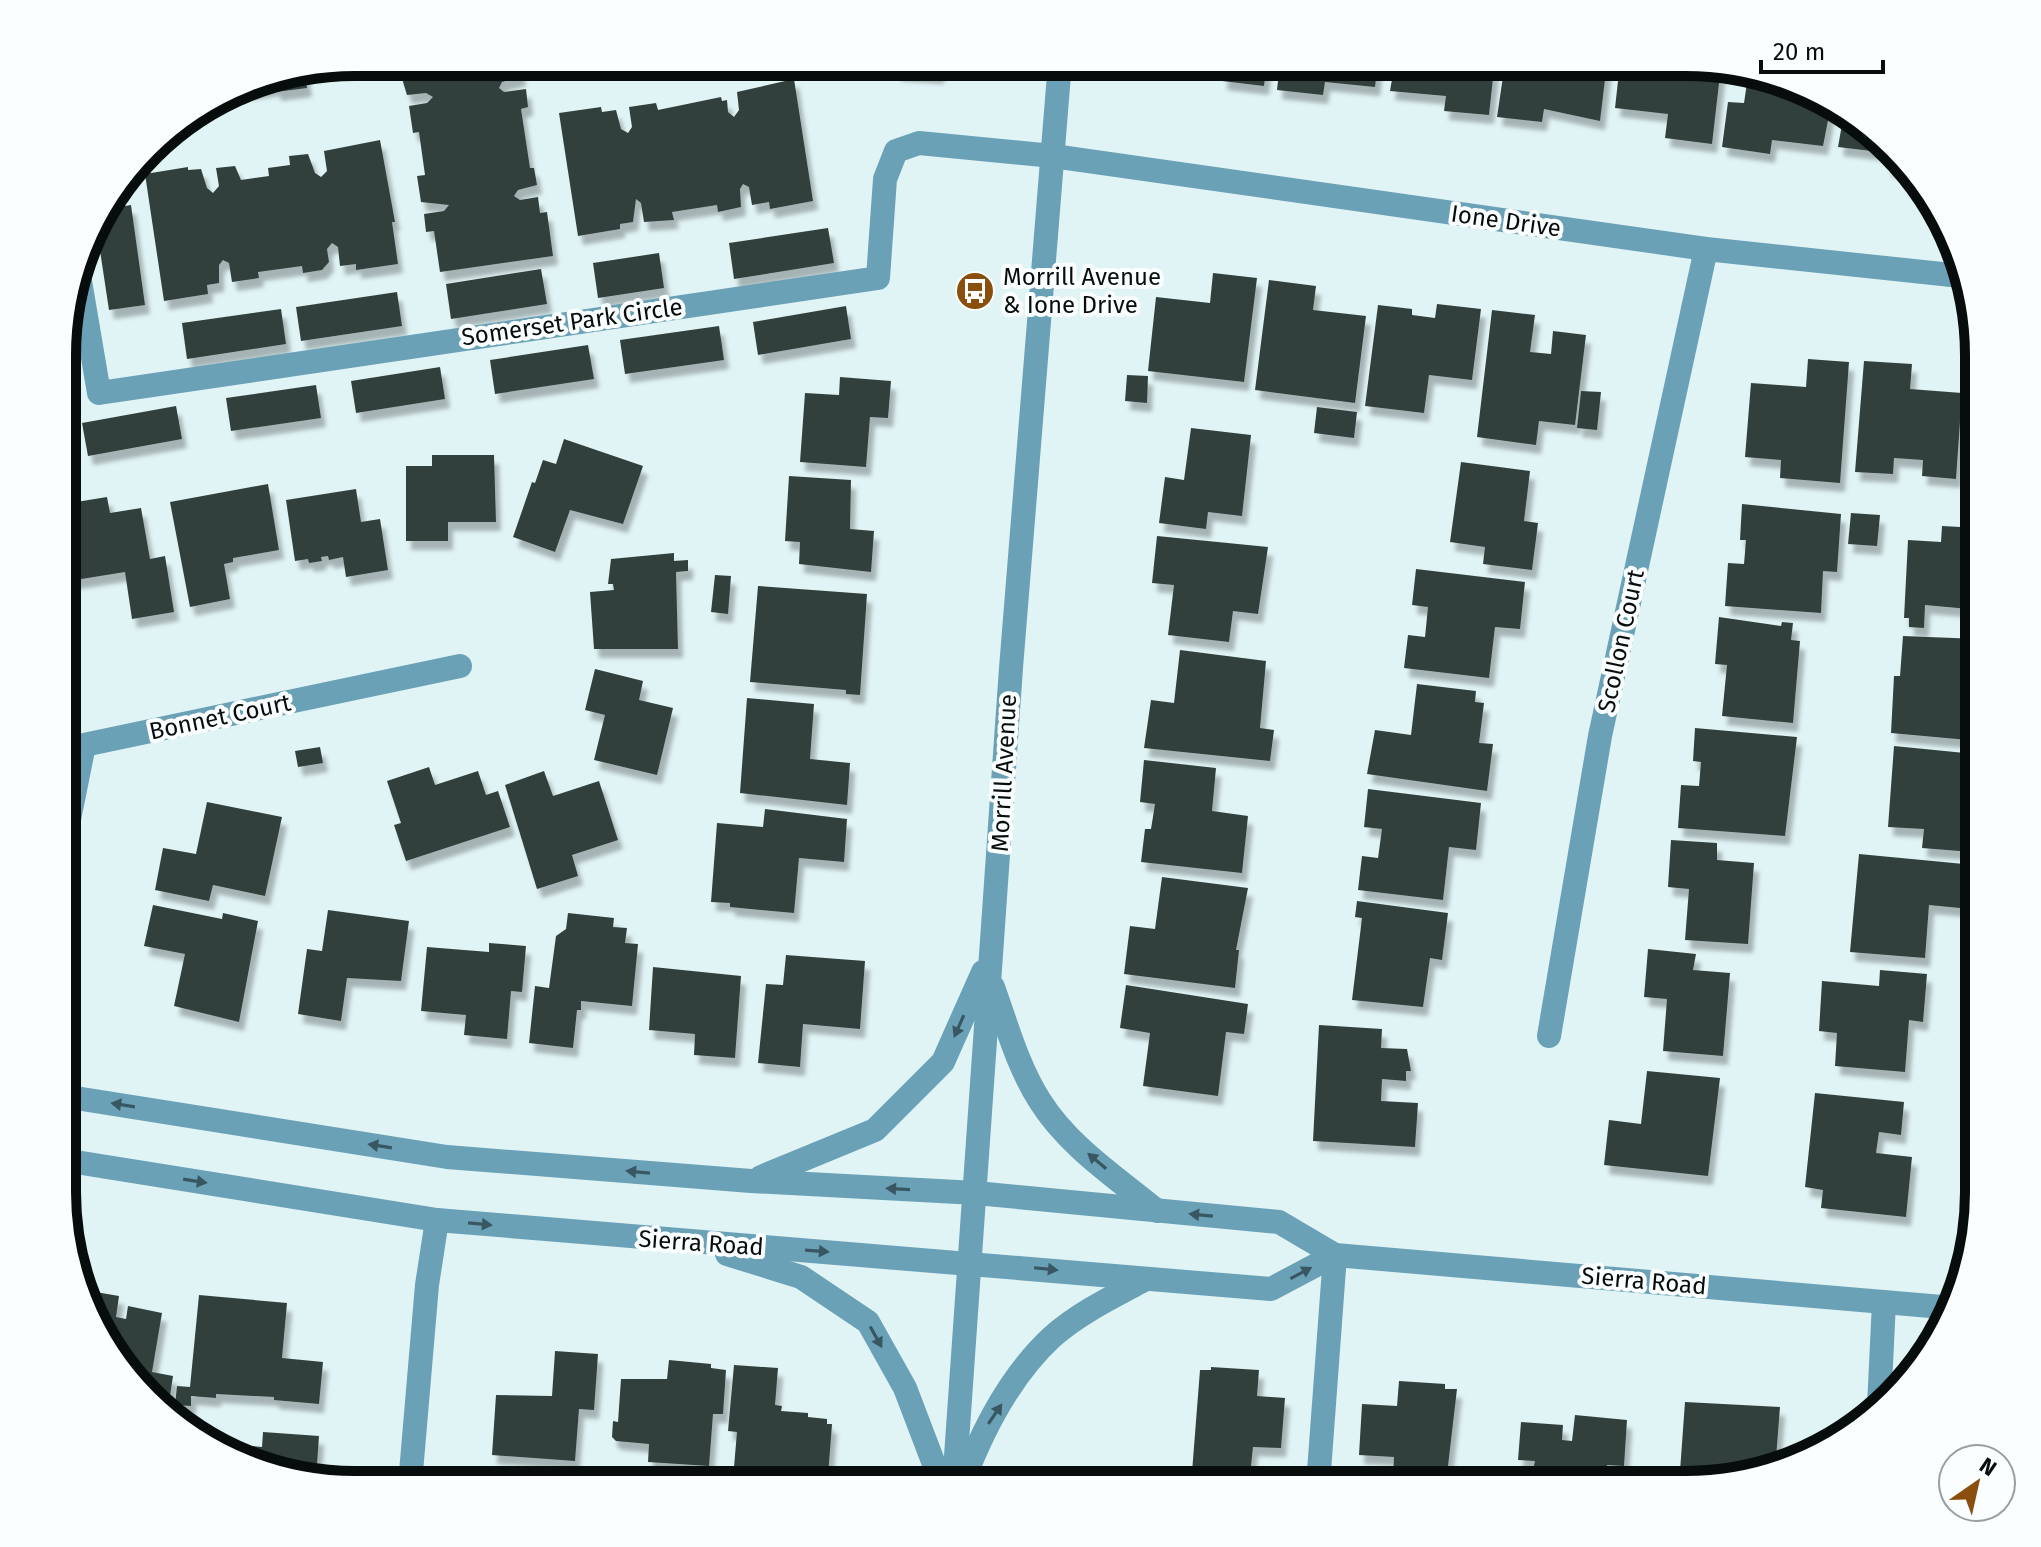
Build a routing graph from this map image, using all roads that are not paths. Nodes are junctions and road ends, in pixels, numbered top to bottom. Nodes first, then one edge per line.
1 (1059, 77) edge
2 (1053, 156) junction
3 (1706, 249) junction
4 (1953, 275) edge
5 (83, 297) edge
6 (460, 666) dead end
7 (76, 782) edge
8 (990, 966) junction
9 (1549, 1036) dead end
10 (77, 1098) edge
11 (77, 1162) edge
12 (751, 1181) junction
13 (976, 1193) junction
14 (1157, 1211) junction
15 (437, 1220) junction
16 (686, 1242) junction
17 (1335, 1255) junction
18 (969, 1262) junction
19 (1146, 1279) junction
20 (1884, 1302) junction
21 (1940, 1307) edge
22 (1880, 1392) edge
23 (411, 1470) edge
24 (936, 1470) edge
25 (955, 1470) edge
26 (967, 1470) edge
27 (1319, 1471) edge

1 - 2 street, Morrill Avenue
2 - 3 street, Ione Drive
2 - 5 street, Somerset Park Circle
2 - 8 street, Morrill Avenue
3 - 4 street, Ione Drive
3 - 9 street, Scollon Court
6 - 7 street, Bonnet Court
8 -> 12 street
8 - 13 street, Morrill Avenue
14 -> 8 street
12 -> 10 street, Sierra Road
11 -> 15 street, Sierra Road
13 -> 12 street, Sierra Road
13 - 14 street, Sierra Road
13 - 18 street, Morrill Avenue
17 -> 14 street, Sierra Road
15 -> 16 street, Sierra Road
15 - 23 street
16 -> 18 street, Sierra Road
16 -> 24 street
19 -> 17 street, Sierra Road
17 - 20 street, Sierra Road
17 - 27 street
18 -> 19 street, Sierra Road
18 - 25 street, Morrill Avenue
26 -> 19 street
20 - 21 street, Sierra Road
20 - 22 street

